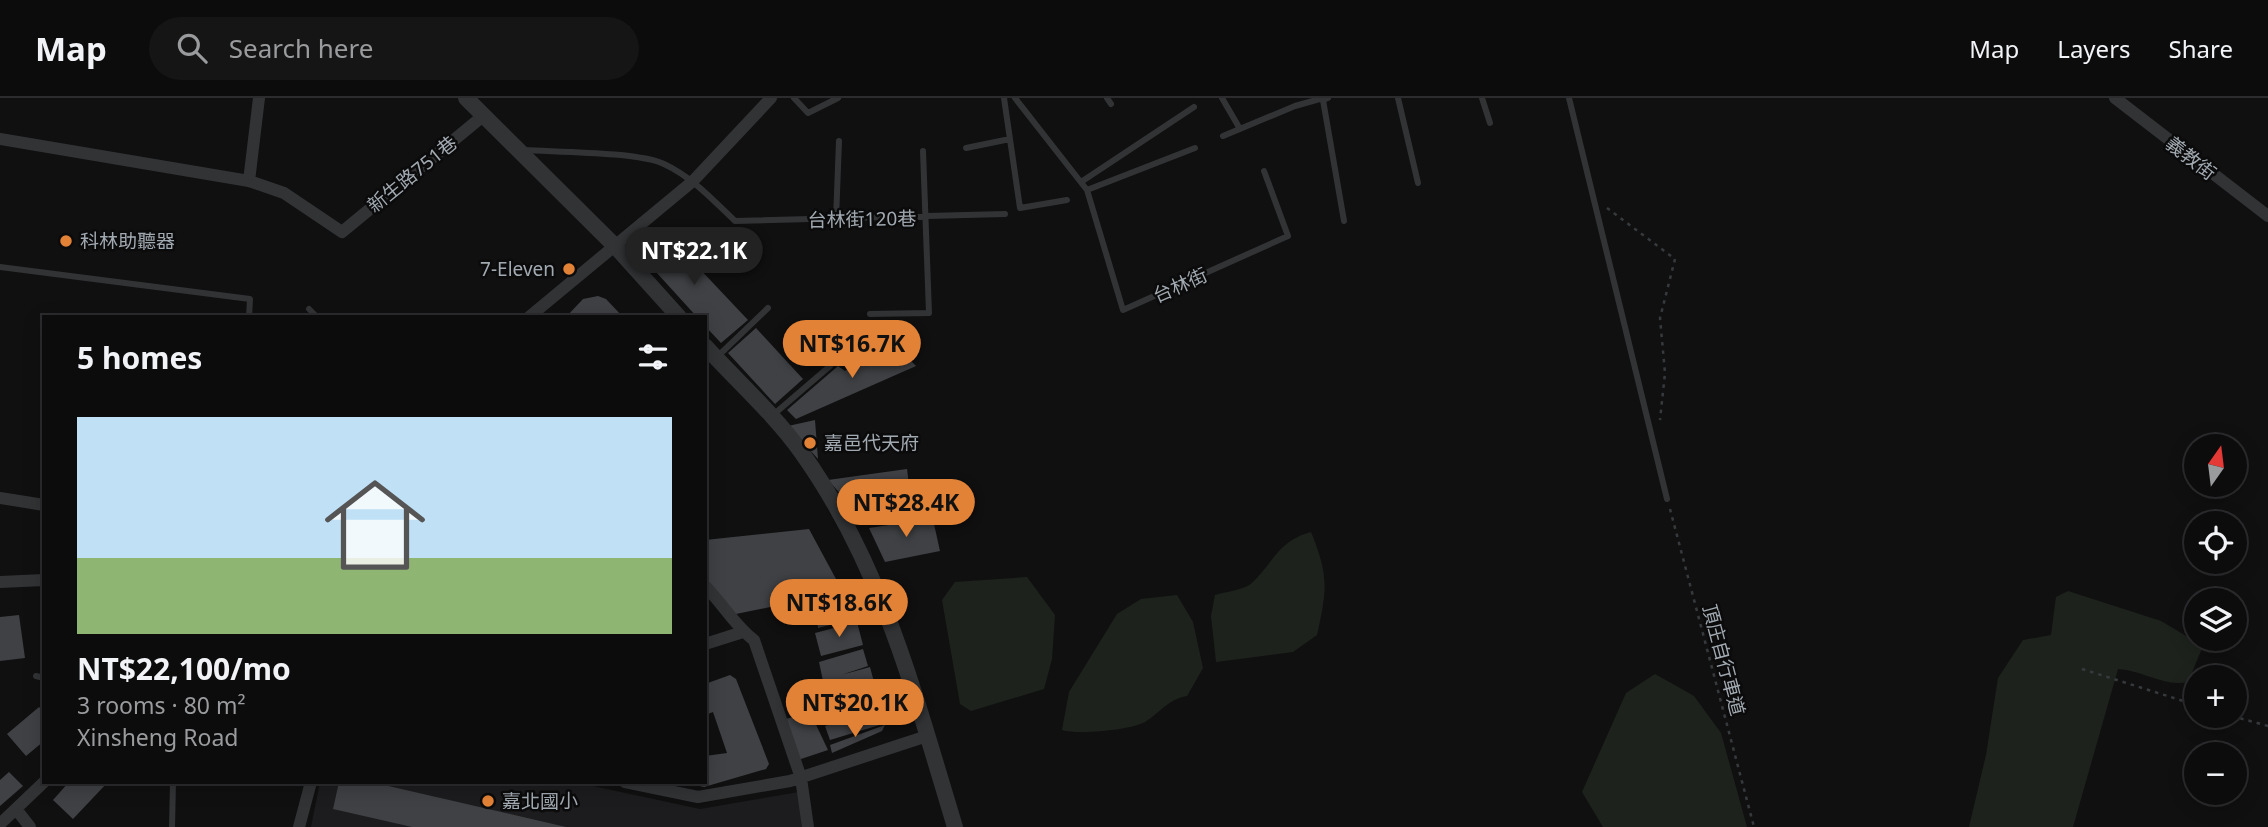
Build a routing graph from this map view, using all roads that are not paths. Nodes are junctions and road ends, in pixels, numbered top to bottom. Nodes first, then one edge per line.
1 (259, 98) edge
2 (466, 98) edge
3 (771, 98) edge
4 (794, 98) edge
5 (838, 98) edge
6 (1004, 98) edge
7 (1016, 98) edge
8 (1222, 98) edge
9 (1398, 98) edge
10 (1482, 98) edge
11 (1569, 98) edge
12 (2115, 98) edge
13 (1325, 99) edge
14 (1194, 107) dead end
15 (483, 116) junction
16 (1490, 123) dead end
17 (1240, 129) junction
18 (1223, 136) dead end
19 (0, 139) edge
20 (1010, 139) junction
21 (839, 141) dead end
22 (966, 148) dead end
23 (1195, 148) dead end
24 (519, 150) junction
25 (923, 151) dead end
26 (1264, 172) dead end
27 (248, 181) junction
28 (693, 181) junction
29 (1081, 182) junction
30 (1418, 183) dead end
31 (1087, 191) junction
32 (1067, 200) dead end
33 (1005, 214) dead end
34 (2268, 216) edge
35 (928, 218) junction
36 (836, 219) junction
37 (1343, 220) dead end
38 (615, 246) junction
39 (0, 267) edge
40 (768, 308) dead end
41 (309, 309) dead end
42 (870, 314) dead end
43 (249, 315) edge
44 (315, 315) edge
45 (531, 315) edge
46 (677, 315) edge
47 (710, 352) edge
48 (830, 366) dead end
49 (770, 417) junction
50 (0, 498) edge
51 (1667, 499) road end
52 (42, 505) edge
53 (42, 580) edge
54 (0, 582) edge
55 (707, 588) edge
56 (743, 632) junction
57 (707, 643) edge
58 (36, 676) dead end
59 (42, 678) edge
60 (927, 736) junction
61 (801, 778) junction
62 (42, 784) edge
63 (173, 784) edge
64 (310, 784) edge
65 (635, 784) edge
66 (16, 809) junction
67 (0, 824) edge
68 (30, 827) edge
69 (172, 827) edge
70 (299, 827) edge
71 (808, 827) edge
72 (955, 827) edge

1 - 27 street
2 - 15 street
3 - 28 street
4 - 5 lane
6 - 20 lane
7 - 29 lane, 台林街
8 - 17 lane
9 - 30 lane
10 - 16 lane
11 - 51 lane
12 - 34 street, 義教街
13 - 17 lane
13 - 37 lane
14 - 29 lane
15 - 24 street
15 - 27 street, 新生路751巷
17 - 18 lane
19 - 27 street
20 - 22 lane
20 - 32 lane
21 - 36 lane
23 - 31 lane
24 - 28 lane, 台林街120巷
24 - 38 street
25 - 35 lane
26 - 31 lane, 台林街
28 - 36 lane, 台林街120巷
28 - 38 street
29 - 31 lane, 台林街
33 - 35 lane, 台林街120巷
35 - 36 lane, 台林街120巷
35 - 42 lane
38 - 45 street
38 - 46 street
39 - 43 lane
40 - 47 lane
41 - 44 lane
47 - 49 street
48 - 49 lane
49 - 60 street
50 - 52 street
53 - 54 street
55 - 56 street
56 - 57 street
56 - 61 street
58 - 59 lane
60 - 61 street
60 - 72 street
61 - 65 street
61 - 71 street
62 - 66 street
63 - 69 lane
64 - 70 street
66 - 67 street
66 - 68 street

